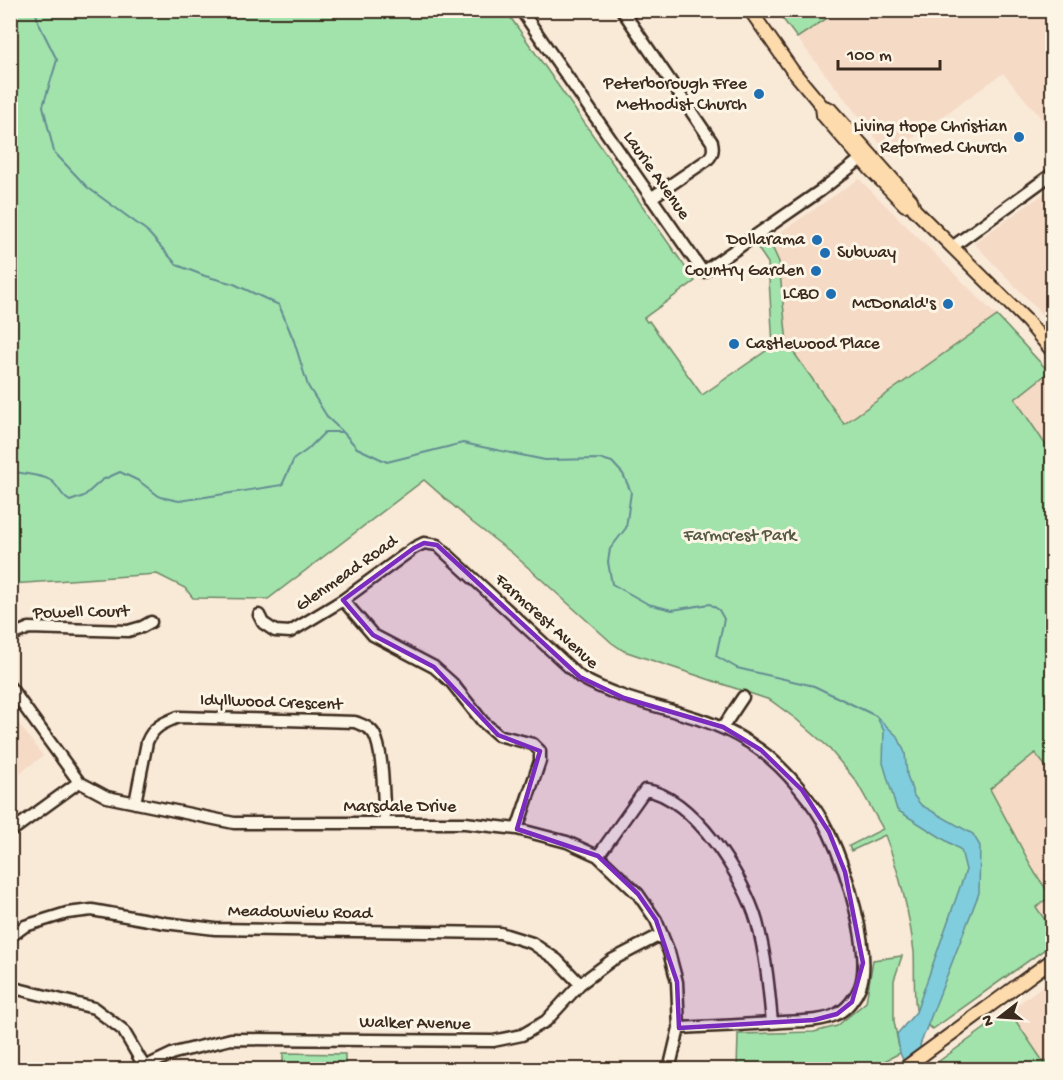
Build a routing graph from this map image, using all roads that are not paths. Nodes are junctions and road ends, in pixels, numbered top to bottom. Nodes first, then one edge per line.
1 (521, 10) edge
2 (622, 10) edge
3 (750, 10) edge
4 (865, 157) junction
5 (1053, 174) edge
6 (651, 198) junction
7 (952, 247) junction
8 (1053, 351) edge
9 (424, 543) joint
10 (343, 600) junction
11 (259, 615) dead end
12 (151, 622) dead end
13 (10, 636) edge
14 (10, 687) edge
15 (743, 697) dead end
16 (723, 727) junction
17 (79, 782) junction
18 (135, 803) junction
19 (385, 823) junction
20 (517, 829) junction
21 (10, 832) edge
22 (598, 856) junction
23 (662, 934) junction
24 (10, 937) edge
25 (1053, 960) edge
26 (580, 984) junction
27 (10, 987) edge
28 (772, 1023) junction
29 (679, 1028) junction
30 (141, 1068) edge
31 (903, 1069) edge
32 (669, 1070) edge

1 - 6 street, Laurie Avenue
2 - 6 street
3 - 4 main road
4 - 6 street, Laurie Avenue
4 - 7 main road
5 - 7 street
7 - 8 main road
9 - 10 street, Glenmead Road
9 - 16 street, Farmcrest Avenue
10 - 11 street, Glenmead Road
10 - 20 street
12 - 13 street, Powell Court
14 - 17 street, Marsdale Drive
15 - 16 street
16 - 28 street, Farmcrest Avenue
17 - 18 street, Marsdale Drive
17 - 21 street
18 - 19 street, Marsdale Drive
18 - 19 street, Idyllwood Crescent
19 - 20 street, Marsdale Drive
20 - 22 street, Marsdale Drive
22 - 23 street, Marsdale Drive
22 - 28 street
23 - 26 street, Walker Avenue
23 - 29 street, Marsdale Drive
24 - 26 street, Meadowview Road
25 - 31 main road
26 - 30 street, Walker Avenue
27 - 30 street
28 - 29 street, Farmcrest Avenue
29 - 32 street, Marsdale Drive

